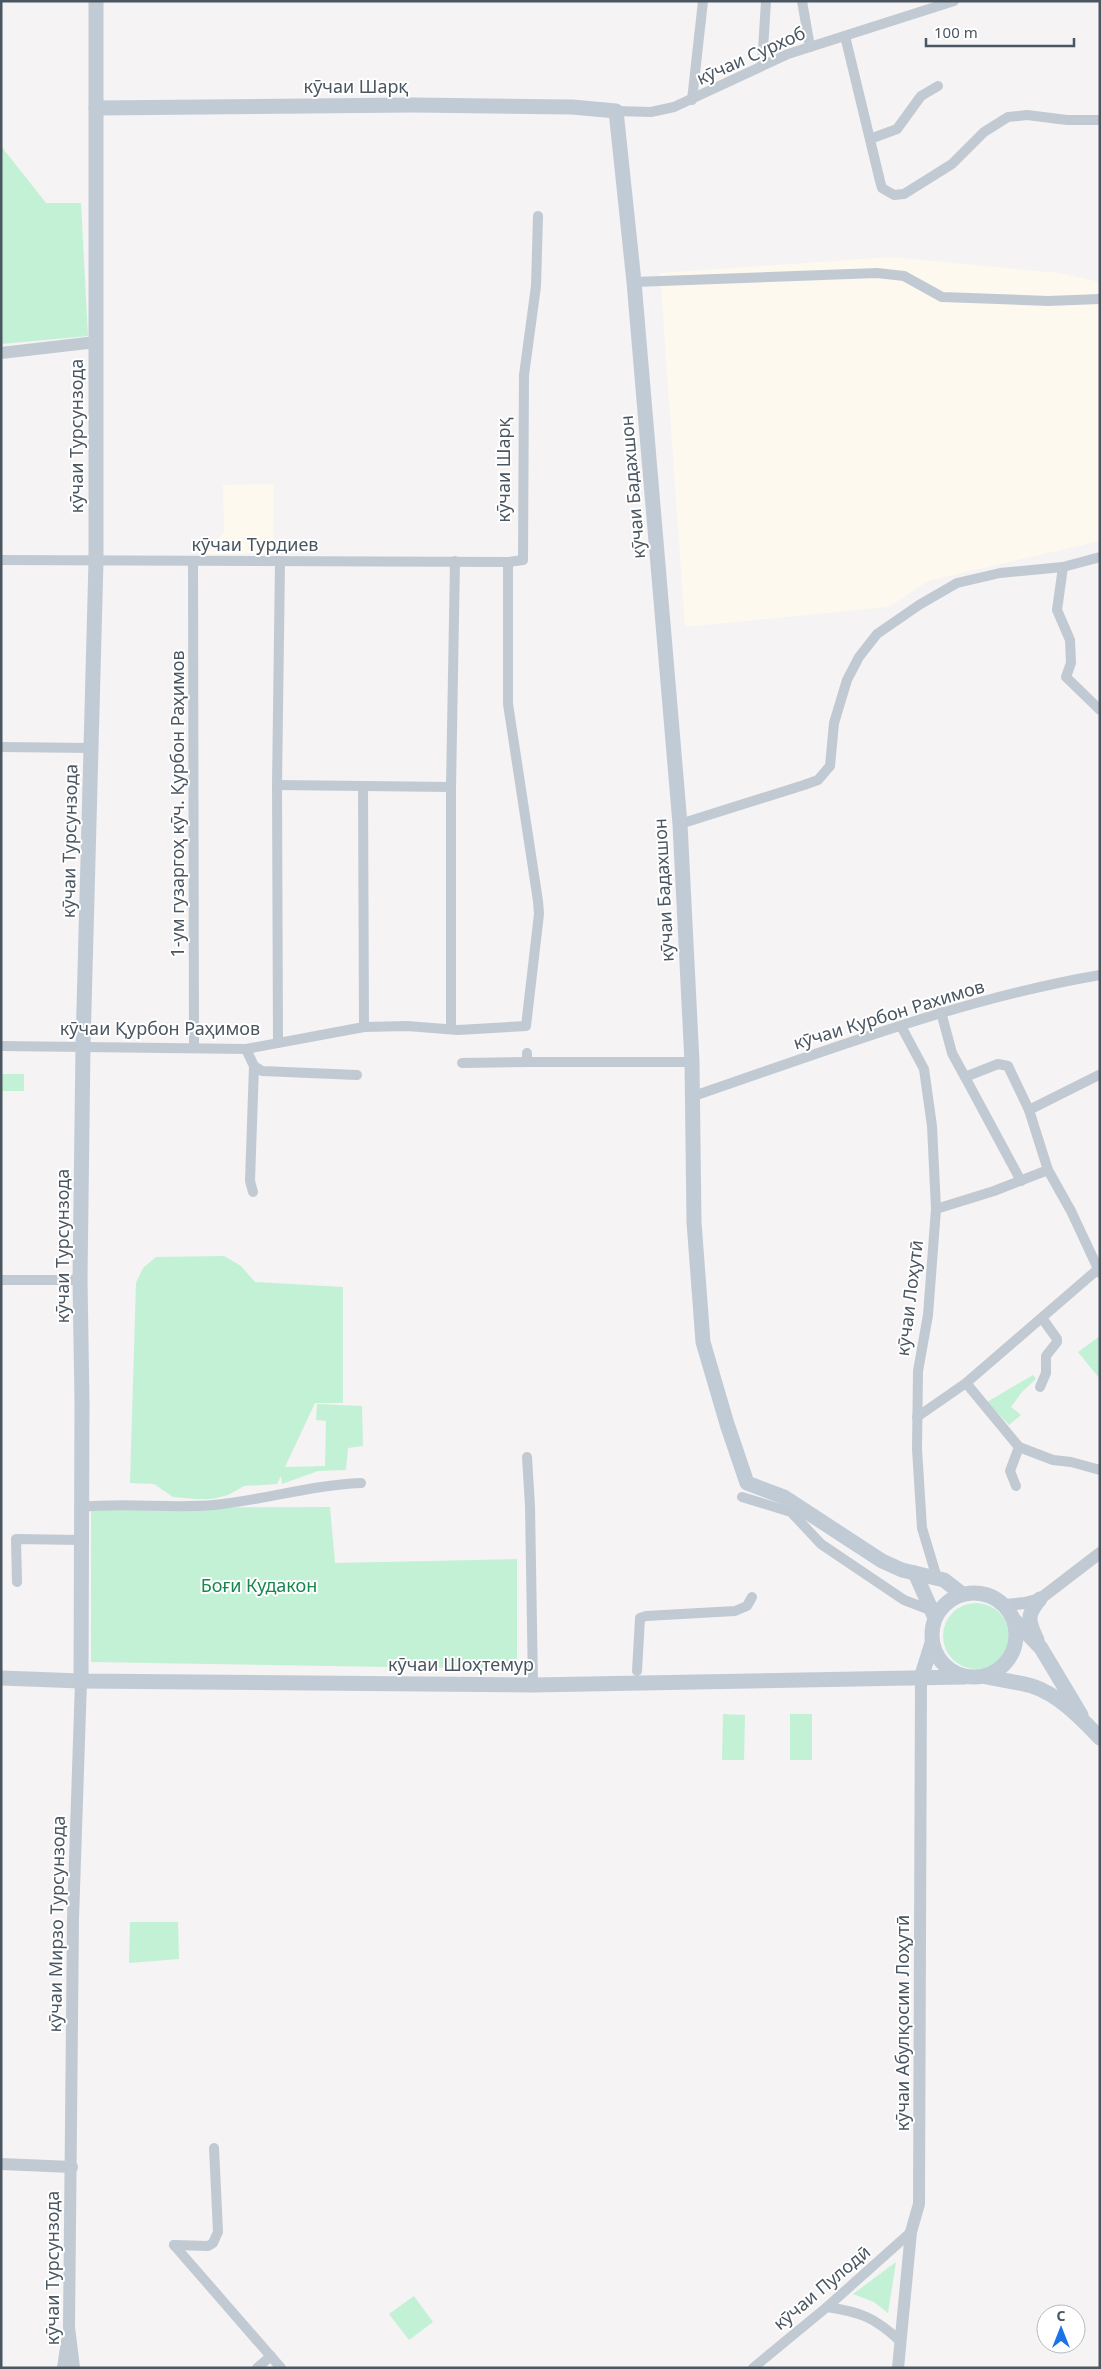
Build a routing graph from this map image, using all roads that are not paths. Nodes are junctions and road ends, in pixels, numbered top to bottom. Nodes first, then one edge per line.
1 (96, 1) edge
2 (703, 1) edge
3 (766, 1) edge
4 (802, 1) edge
5 (954, 1) edge
6 (845, 36) junction
7 (810, 47) junction
8 (762, 66) junction
9 (938, 86) dead end
10 (692, 100) junction
11 (96, 108) junction
12 (616, 111) junction
13 (1100, 120) edge
14 (870, 139) junction
15 (538, 216) dead end
16 (634, 282) junction
17 (1100, 299) edge
18 (96, 342) junction
19 (1, 353) edge
20 (1100, 557) edge
21 (1, 560) edge
22 (96, 561) junction
23 (193, 561) junction
24 (280, 561) junction
25 (454, 561) junction
26 (508, 562) junction
27 (1063, 567) junction
28 (1100, 710) edge
29 (1, 747) edge
30 (91, 748) junction
31 (277, 785) junction
32 (363, 786) junction
33 (450, 786) junction
34 (680, 824) junction
35 (1100, 975) edge
36 (942, 1012) junction
37 (901, 1026) junction
38 (364, 1027) junction
39 (451, 1028) junction
40 (278, 1043) junction
41 (1, 1046) edge
42 (83, 1046) junction
43 (194, 1048) junction
44 (246, 1049) junction
45 (692, 1062) junction
46 (462, 1063) dead end
47 (254, 1066) junction
48 (357, 1075) dead end
49 (1100, 1076) edge
50 (965, 1077) junction
51 (692, 1097) junction
52 (1029, 1110) junction
53 (1048, 1170) junction
54 (1021, 1181) junction
55 (253, 1192) dead end
56 (936, 1209) junction
57 (1098, 1272) edge
58 (1, 1280) edge
59 (80, 1280) junction
60 (1042, 1318) junction
61 (966, 1383) junction
62 (1040, 1387) dead end
63 (918, 1417) junction
64 (1019, 1446) junction
65 (527, 1456) dead end
66 (1100, 1470) edge
67 (361, 1482) dead end
68 (1016, 1486) dead end
69 (742, 1497) dead end
70 (81, 1508) junction
71 (81, 1540) junction
72 (1100, 1553) edge
73 (909, 1571) junction
74 (937, 1578) junction
75 (17, 1582) dead end
76 (962, 1594) junction
77 (752, 1597) dead end
78 (1040, 1599) junction
79 (1005, 1605) junction
80 (934, 1615) junction
81 (1015, 1621) junction
82 (932, 1643) junction
83 (1041, 1648) junction
84 (637, 1672) dead end
85 (965, 1677) junction
86 (986, 1677) junction
87 (1, 1678) edge
88 (921, 1678) junction
89 (81, 1681) junction
90 (532, 1685) junction
91 (1087, 1725) junction
92 (1100, 1738) edge
93 (214, 2148) dead end
94 (1, 2164) edge
95 (72, 2167) junction
96 (911, 2232) junction
97 (827, 2307) junction
98 (70, 2326) junction
99 (899, 2340) junction
100 (271, 2356) junction
101 (63, 2368) edge
102 (74, 2368) edge
103 (257, 2368) edge
104 (281, 2368) edge
105 (753, 2368) edge
106 (898, 2368) edge

1 - 11 main road, кӯчаи Турсунзода
2 - 10 street
3 - 8 street
4 - 7 street
5 - 6 street, кӯчаи Сурхоб
6 - 7 street, кӯчаи Сурхоб
6 - 14 street
7 - 8 street, кӯчаи Сурхоб
8 - 10 street, кӯчаи Сурхоб
9 - 14 street
10 - 12 street, кӯчаи Сурхоб
11 - 12 main road, кӯчаи Шарқ
11 - 18 main road, кӯчаи Турсунзода
12 - 16 main road, кӯчаи Бадахшон
13 - 14 street
15 - 26 street, кӯчаи Шарқ
16 - 17 street
16 - 34 main road, кӯчаи Бадахшон
18 - 19 street
18 - 22 main road, кӯчаи Турсунзода
20 - 27 street
21 - 22 street, кӯчаи Турдиев
22 - 23 street, кӯчаи Турдиев
22 - 30 main road, кӯчаи Турсунзода
23 - 24 street, кӯчаи Турдиев
23 - 43 street, 1-ум гузаргоҳ кӯч. Қурбон Раҳимов
24 - 25 street, кӯчаи Турдиев
24 - 31 street
25 - 26 street, кӯчаи Турдиев
25 - 33 street
26 - 39 street, кӯчаи Қурбон Раҳимов
27 - 28 street
27 - 34 street
29 - 30 street
30 - 42 main road, кӯчаи Турсунзода
31 - 32 street
31 - 40 street
32 - 33 street
32 - 38 street
33 - 39 street
34 - 45 main road, кӯчаи Бадахшон
35 - 36 street, кӯчаи Курбон Рахимов
36 - 37 street, кӯчаи Курбон Рахимов
36 - 50 street
37 - 51 street, кӯчаи Курбон Рахимов
37 - 56 street, кӯчаи Лоҳутӣ
38 - 39 street, кӯчаи Қурбон Раҳимов
38 - 40 street, кӯчаи Қурбон Раҳимов
40 - 44 street, кӯчаи Қурбон Раҳимов
41 - 42 street, кӯчаи Қурбон Раҳимов
42 - 43 street, кӯчаи Қурбон Раҳимов
42 - 59 main road, кӯчаи Турсунзода
43 - 44 street, кӯчаи Қурбон Раҳимов
44 - 47 street
45 - 46 street
45 - 51 main road, кӯчаи Бадахшон
47 - 48 street, кӯчаи Қурбон Раҳимов
47 - 55 street
49 - 52 street
50 - 52 street
50 - 54 street
51 - 73 main road, кӯчаи Бадахшон
52 - 53 street
53 - 54 street
53 - 57 street
54 - 56 street
56 - 63 street, кӯчаи Лоҳутӣ
57 - 60 street
58 - 59 street
59 - 70 main road, кӯчаи Турсунзода
60 - 61 street
60 - 62 street
61 - 63 street
61 - 64 street
63 - 74 street, кӯчаи Лоҳутӣ
64 - 66 street
64 - 68 street
65 - 90 street
67 - 70 street
69 - 80 street
70 - 71 main road, кӯчаи Турсунзода
71 - 75 street
71 - 89 main road, кӯчаи Турсунзода
72 - 78 street
73 - 74 main road, кӯчаи Бадахшон
73 - 80 main road
74 - 76 main road, кӯчаи Бадахшон
76 - 79 main road
76 - 80 main road
77 - 84 street
78 - 79 street
78 - 83 main road
79 - 81 main road
80 - 82 main road
81 - 83 main road
81 - 86 main road
82 - 85 main road
82 - 88 main road
83 - 91 main road
85 - 86 main road
85 - 88 main road, кӯчаи Шоҳтемур
86 - 91 main road
87 - 89 main road, кӯчаи Шоҳтемур
88 - 90 main road, кӯчаи Шоҳтемур
88 - 96 street, кӯчаи Абулқосим Лоҳутӣ
89 - 90 main road, кӯчаи Шоҳтемур
89 - 95 street, кӯчаи Мирзо Турсунзода
91 - 92 main road
93 - 100 street
94 - 95 street
95 - 98 street, кӯчаи Турсунзода
96 - 97 street, кӯчаи Пулодӣ
96 - 99 street, кӯчаи Абулқосим Лоҳутӣ
97 - 99 street
97 - 105 street, кӯчаи Пулодӣ
98 - 101 street
98 - 102 street, кӯчаи Турсунзода
99 - 106 street, кӯчаи Абулқосим Лоҳутӣ
100 - 103 street
100 - 104 street

